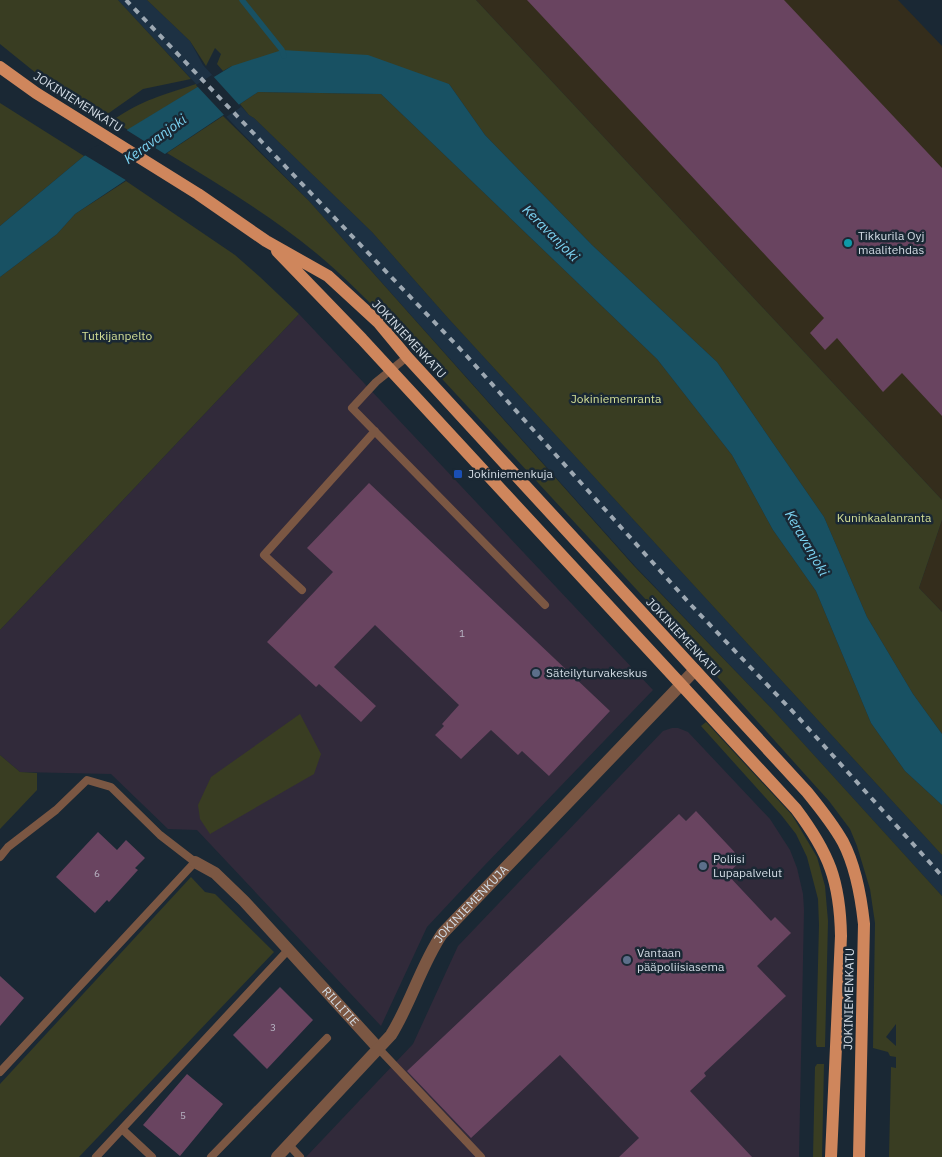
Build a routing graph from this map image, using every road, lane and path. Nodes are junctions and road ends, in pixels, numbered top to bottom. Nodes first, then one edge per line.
1 (0, 67) edge
2 (266, 241) junction
3 (407, 357) junction
4 (391, 371) junction
5 (375, 431) junction
6 (302, 590) dead end
7 (545, 605) dead end
8 (695, 670) junction
9 (682, 685) junction
10 (0, 858) edge
11 (195, 862) junction
12 (289, 949) junction
13 (327, 1038) dead end
14 (379, 1049) junction
15 (1, 1069) edge
16 (122, 1129) junction
17 (289, 1145) junction
18 (96, 1157) edge
19 (152, 1157) edge
20 (211, 1157) edge
21 (278, 1157) edge
22 (300, 1157) edge
23 (481, 1157) edge
24 (831, 1157) edge
25 (859, 1157) edge

1 - 2 main road, JOKINIEMENKATU
2 - 3 main road, JOKINIEMENKATU
2 - 4 main road, JOKINIEMENKATU
3 - 4 lane
3 - 8 main road, JOKINIEMENKATU
4 - 5 lane
4 - 9 main road, JOKINIEMENKATU
5 - 6 lane
5 - 7 lane
8 - 9 street, JOKINIEMENKUJA
8 - 25 main road, JOKINIEMENKATU
9 - 14 street, JOKINIEMENKUJA
9 - 24 main road, JOKINIEMENKATU
10 - 11 lane
11 - 12 street, RILLITIE
11 - 15 lane
12 - 14 street, RILLITIE
12 - 16 lane
13 - 20 lane
14 - 17 street, JOKINIEMENKUJA
14 - 23 lane, RILLITIE
16 - 18 lane
16 - 19 lane
17 - 21 street, JOKINIEMENKUJA
17 - 22 lane

